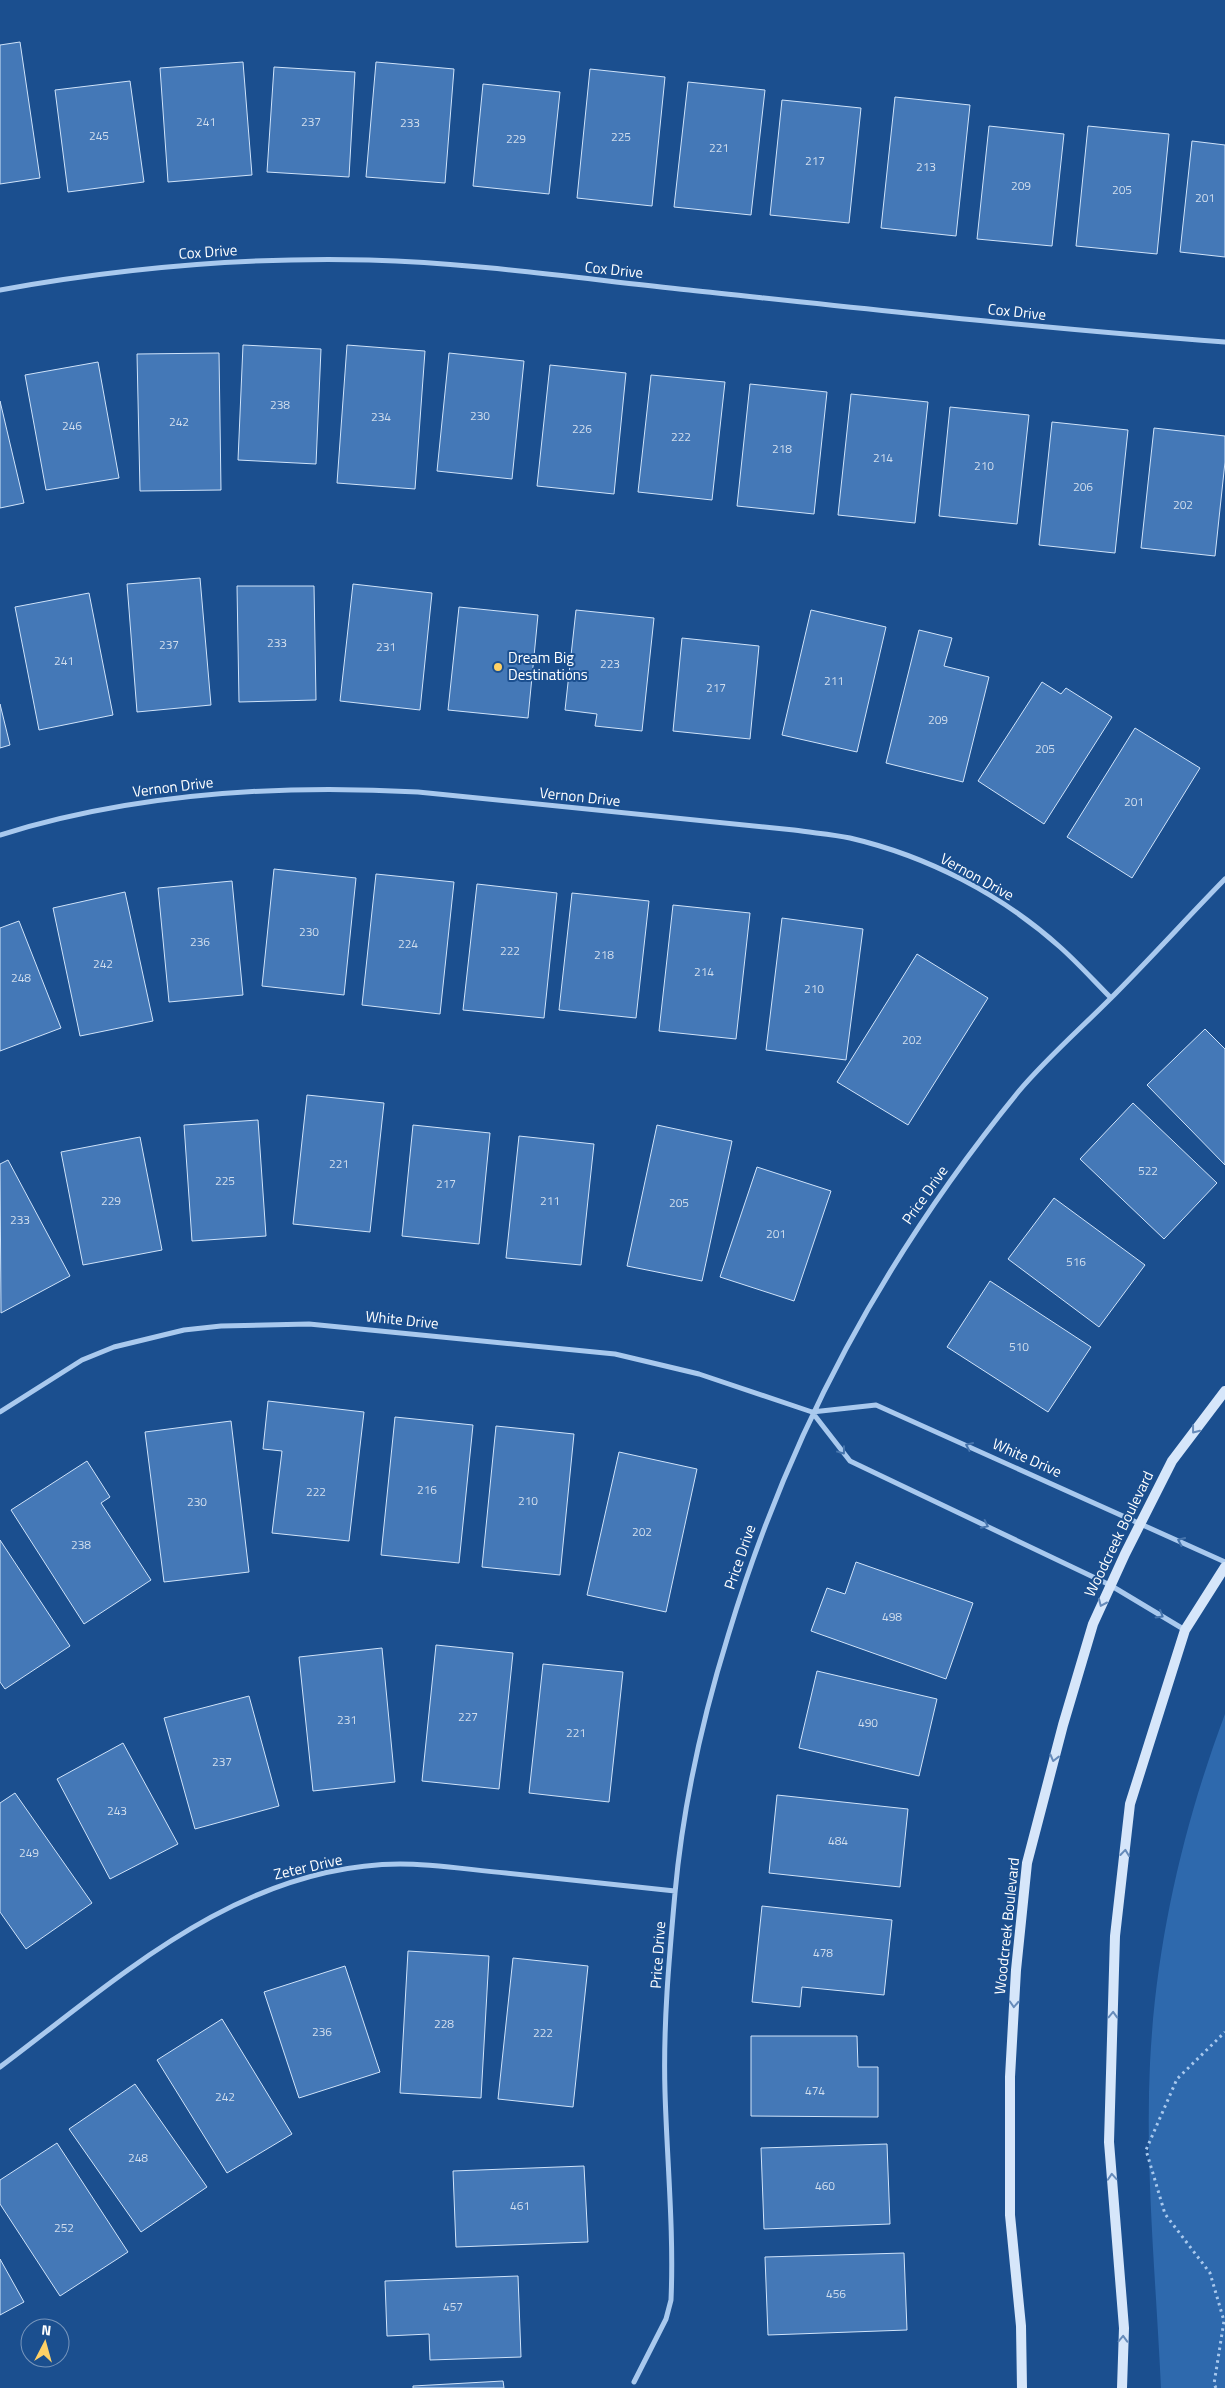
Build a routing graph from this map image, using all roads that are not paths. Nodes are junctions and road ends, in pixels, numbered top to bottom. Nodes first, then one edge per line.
1 (0, 290) edge
2 (1225, 342) edge
3 (0, 835) edge
4 (1225, 879) edge
5 (1111, 998) junction
6 (1225, 1391) edge
7 (0, 1412) edge
8 (812, 1412) junction
9 (1140, 1523) junction
10 (1225, 1562) edge
11 (1225, 1567) edge
12 (1110, 1585) junction
13 (1185, 1630) junction
14 (675, 1891) junction
15 (0, 2067) edge
16 (634, 2382) dead end
17 (1022, 2388) edge
18 (1122, 2388) edge

1 - 2 street, Cox Drive
3 - 5 street, Vernon Drive
4 - 5 street, Price Drive
5 - 8 street, Price Drive
6 -> 9 street, Woodcreek Boulevard
7 - 8 street, White Drive
9 -> 8 street, White Drive
8 -> 12 street
8 - 14 street, Price Drive
10 -> 9 street, White Drive
9 - 12 street, Woodcreek Boulevard
11 - 13 street
12 -> 13 street
12 -> 17 street, Woodcreek Boulevard
18 -> 13 street
14 - 15 street, Zeter Drive
14 - 16 street, Price Drive

